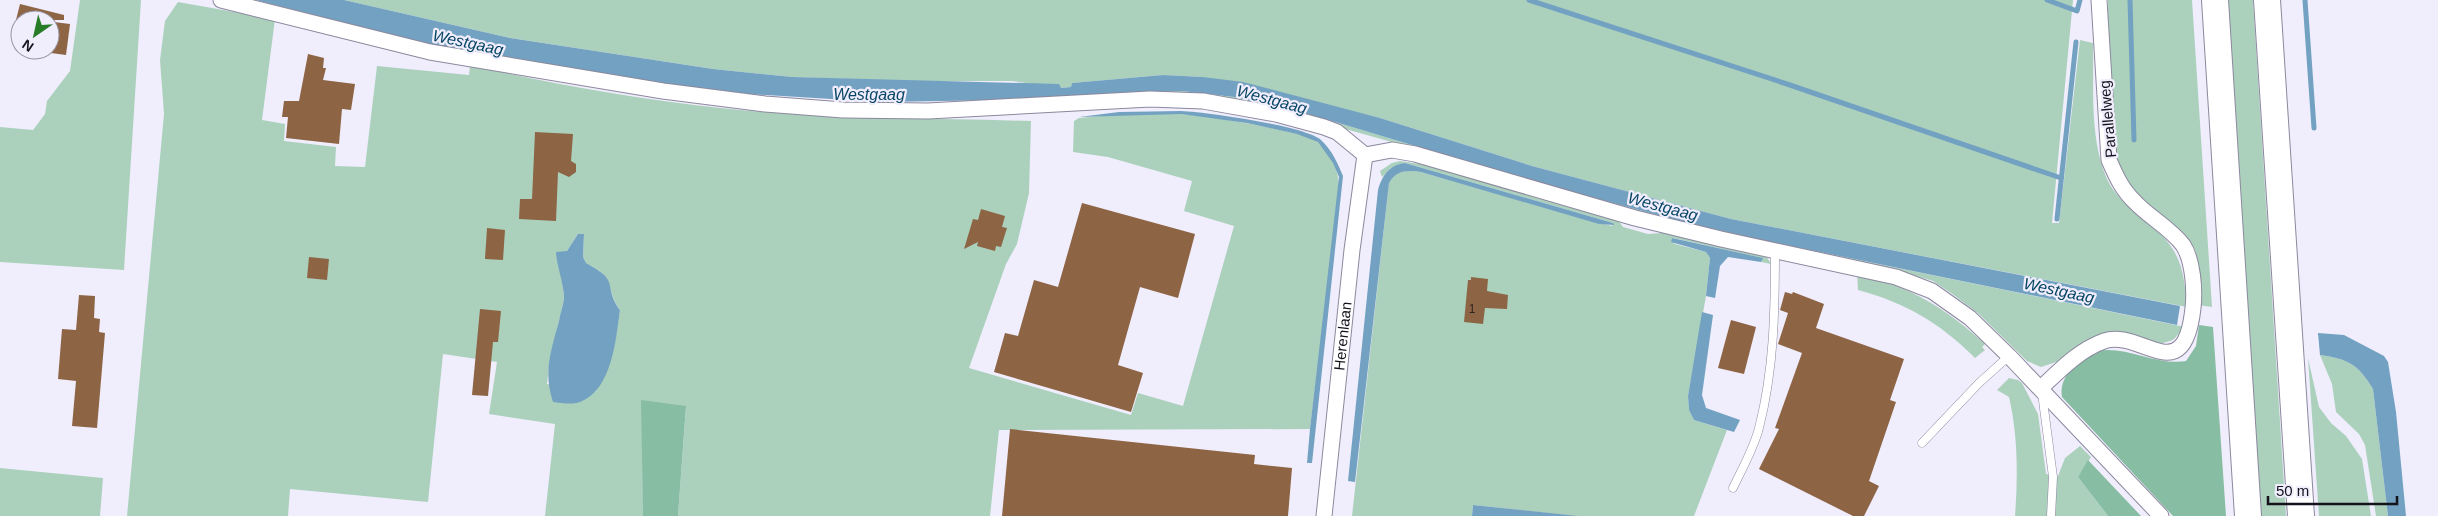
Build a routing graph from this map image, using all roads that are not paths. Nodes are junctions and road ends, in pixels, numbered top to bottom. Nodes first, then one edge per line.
1 (221, 0) edge
2 (2100, 0) edge
3 (2215, 0) edge
4 (2267, 0) edge
5 (1364, 155) junction
6 (1776, 251) junction
7 (2009, 356) junction
8 (2041, 388) junction
9 (1922, 444) dead end
10 (1733, 488) dead end
11 (1324, 516) edge
12 (2052, 516) edge
13 (2161, 516) edge
14 (2248, 516) edge
15 (2301, 516) edge

1 - 5 street
2 - 8 street, Parallelweg
3 - 14 highway
4 - 15 highway
5 - 6 street
5 - 11 street, Herenlaan
6 - 7 street
6 - 10 lane
7 - 8 street
7 - 9 lane
8 - 12 lane
8 - 13 street

